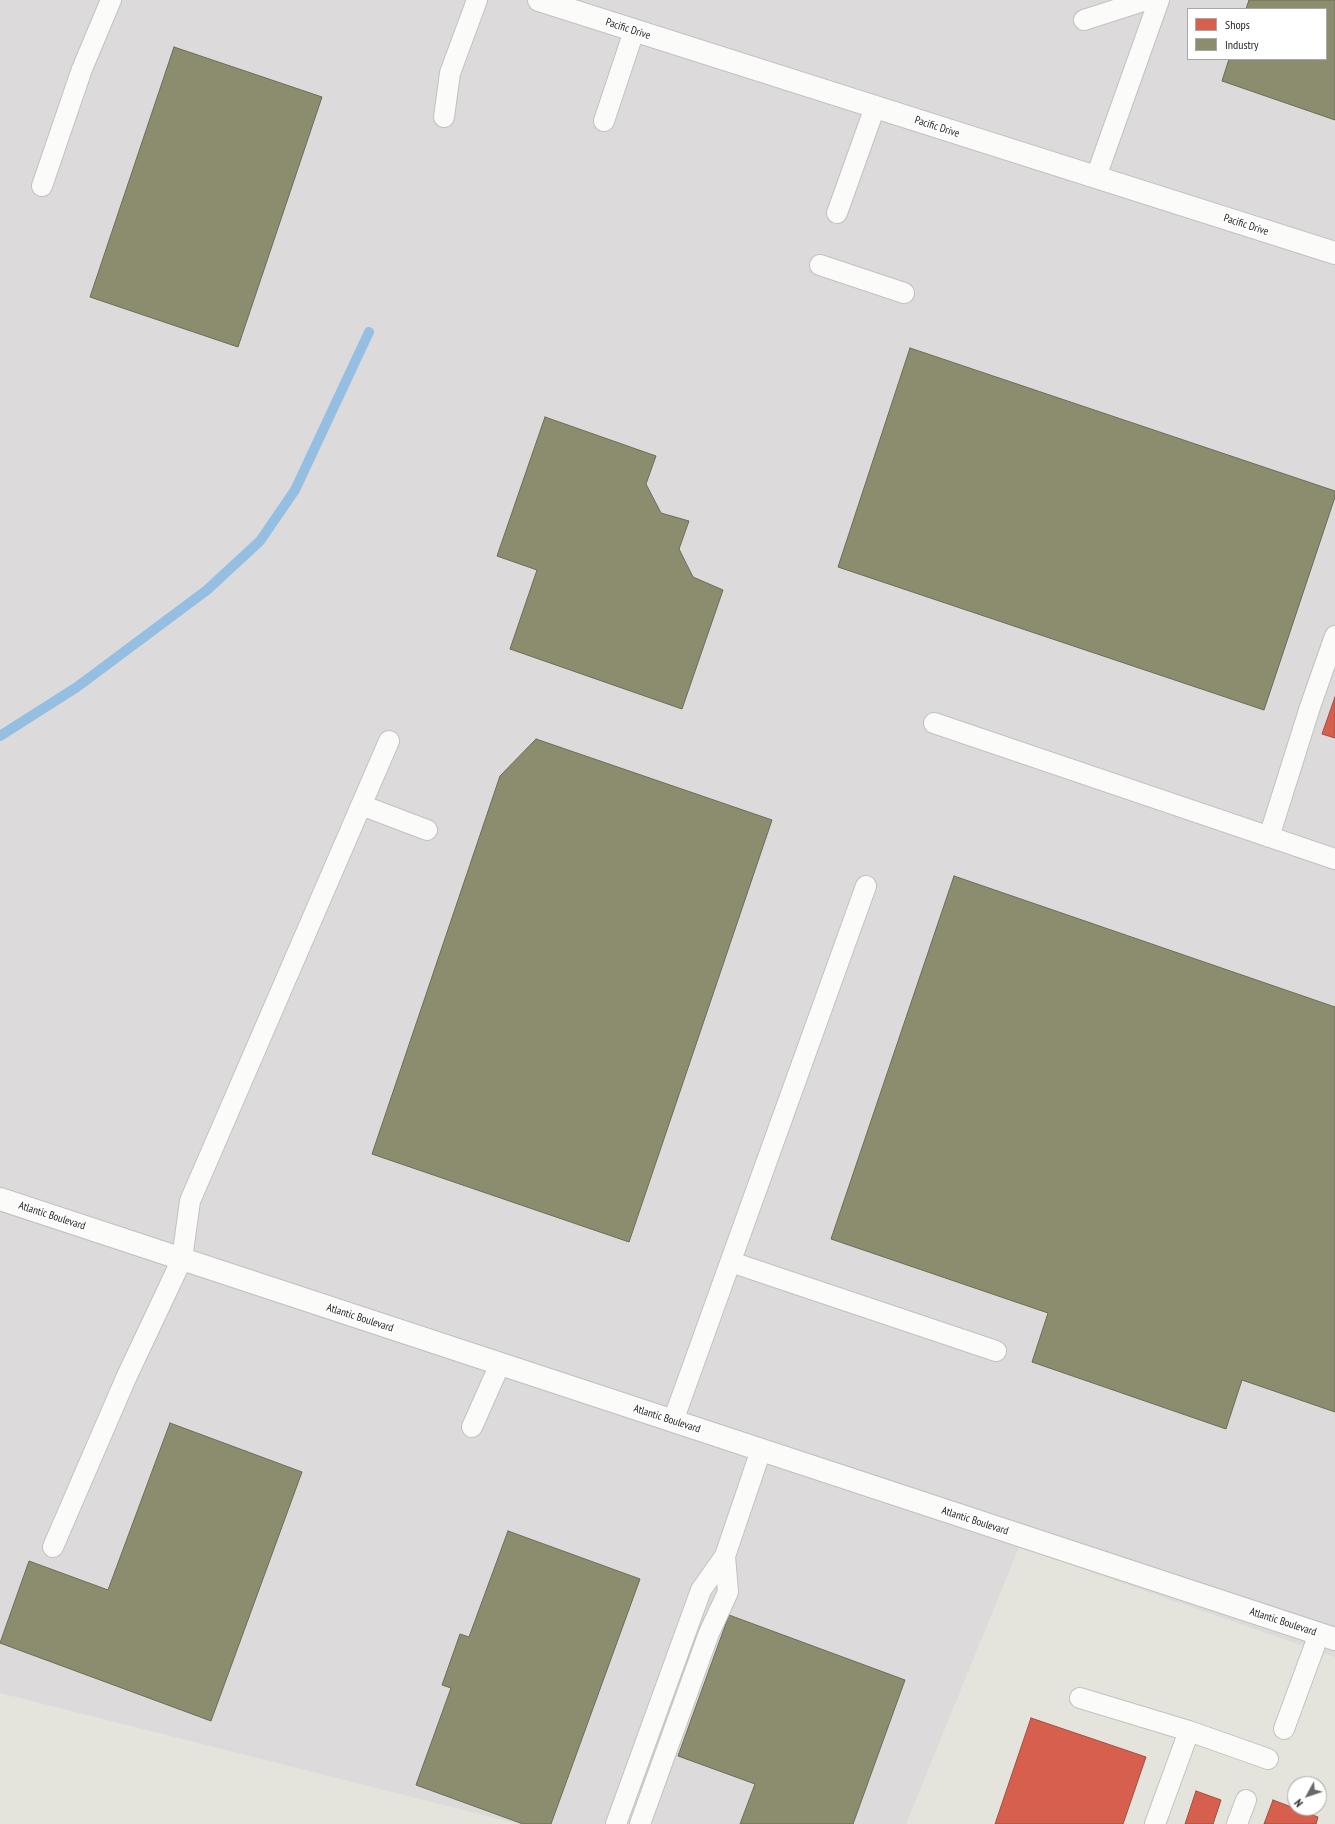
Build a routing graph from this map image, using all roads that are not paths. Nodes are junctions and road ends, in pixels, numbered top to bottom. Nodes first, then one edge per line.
1 (111, 0) edge
2 (477, 0) edge
3 (539, 0) edge
4 (1146, 0) edge
5 (1159, 0) edge
6 (1084, 20) dead end
7 (634, 31) junction
8 (875, 107) junction
9 (444, 117) dead end
10 (604, 121) dead end
11 (1096, 178) junction
12 (42, 186) dead end
13 (837, 213) dead end
14 (1335, 253) edge
15 (820, 265) dead end
16 (904, 293) dead end
17 (1335, 636) edge
18 (934, 723) dead end
19 (389, 741) dead end
20 (361, 805) junction
21 (427, 830) dead end
22 (1269, 837) junction
23 (1335, 859) edge
24 (866, 886) dead end
25 (0, 1199) edge
26 (182, 1259) junction
27 (731, 1262) junction
28 (996, 1351) dead end
29 (500, 1364) junction
30 (673, 1421) junction
31 (472, 1427) dead end
32 (761, 1450) junction
33 (53, 1547) dead end
34 (725, 1556) junction
35 (1327, 1637) edge
36 (1080, 1698) dead end
37 (1284, 1729) dead end
38 (1189, 1731) junction
39 (1268, 1759) dead end
40 (1246, 1800) dead end
41 (616, 1824) edge
42 (640, 1824) edge
43 (1155, 1824) edge
44 (1237, 1824) edge

1 - 12 lane
2 - 9 lane
3 - 7 street, Pacific Drive
4 - 6 lane
5 - 11 lane
7 - 8 street, Pacific Drive
7 - 10 lane
8 - 11 street, Pacific Drive
8 - 13 lane
11 - 14 street, Pacific Drive
15 - 16 lane
17 - 22 lane
18 - 22 lane
19 - 20 lane
20 - 21 lane
20 - 26 lane
22 - 23 lane
24 - 27 lane
25 - 26 street, Atlantic Boulevard
26 - 29 street, Atlantic Boulevard
26 - 33 lane
27 - 28 lane
27 - 30 lane
29 - 30 street, Atlantic Boulevard
29 - 31 lane
30 - 32 street, Atlantic Boulevard
32 - 34 lane
32 - 35 street, Atlantic Boulevard
34 - 41 lane
34 - 42 lane
35 - 37 lane
36 - 38 lane
38 - 39 lane
38 - 43 lane
40 - 44 lane

